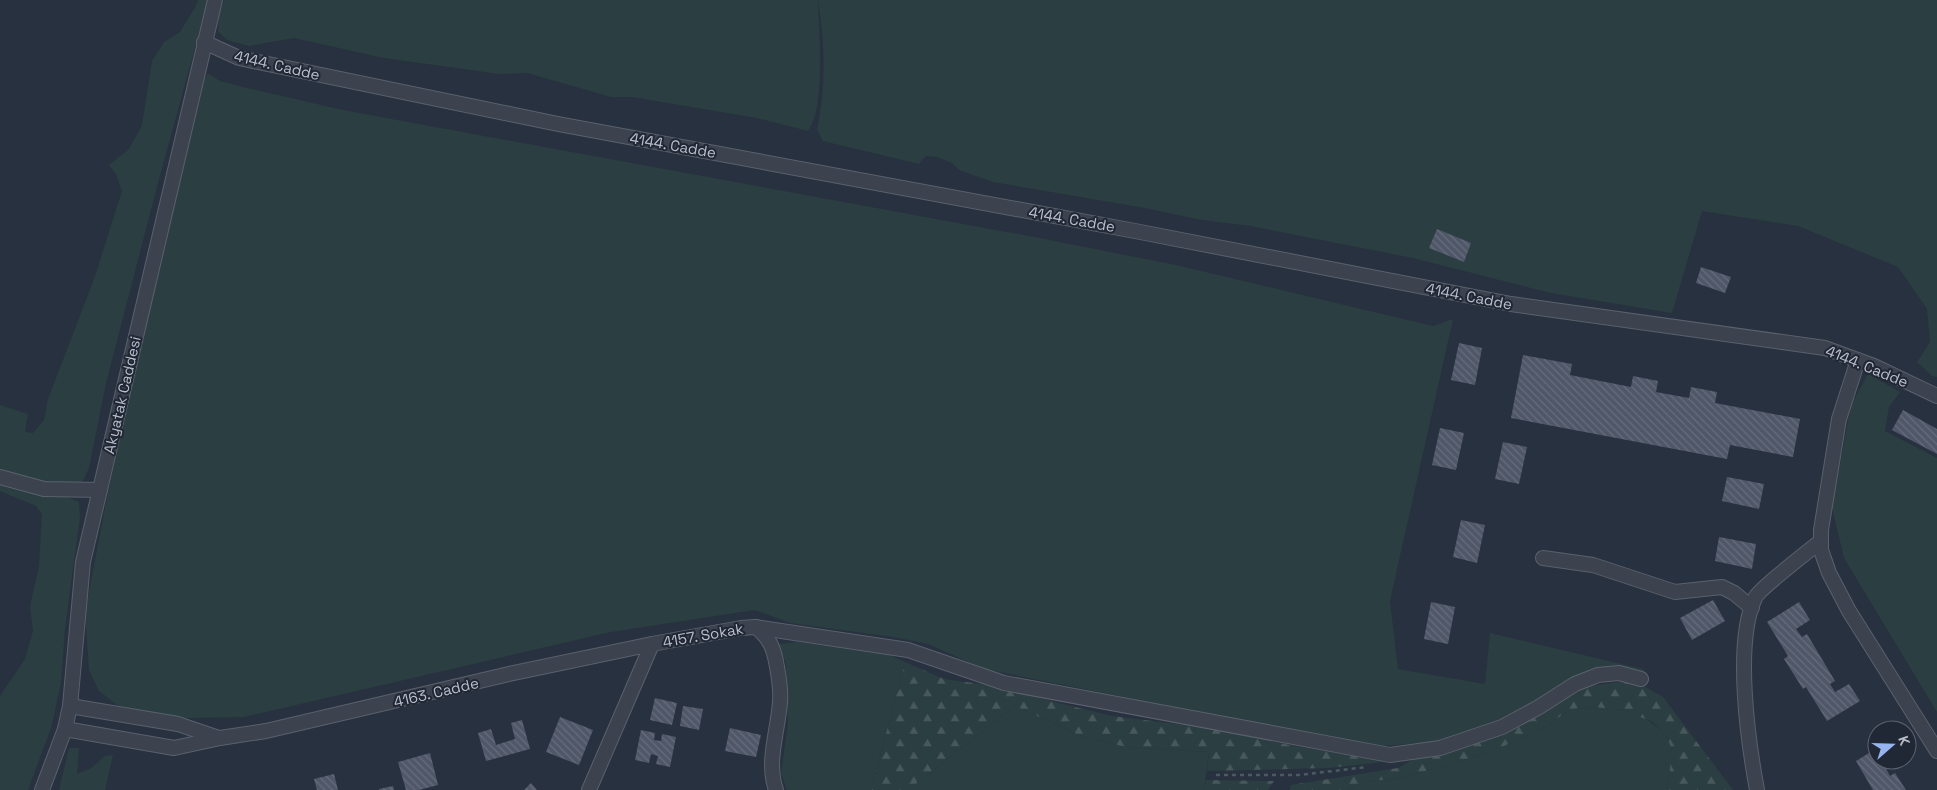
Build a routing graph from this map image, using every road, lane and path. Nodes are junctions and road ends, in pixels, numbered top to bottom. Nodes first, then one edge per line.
1 (215, 0) edge
2 (204, 42) junction
3 (1858, 360) junction
4 (1937, 396) edge
5 (0, 477) edge
6 (100, 490) junction
7 (1821, 541) junction
8 (1543, 558) dead end
9 (1752, 608) junction
10 (755, 627) junction
11 (652, 644) junction
12 (1641, 679) dead end
13 (70, 706) junction
14 (65, 729) junction
15 (220, 738) junction
16 (1937, 751) edge
17 (1372, 766) dead end
18 (1216, 775) dead end
19 (42, 790) edge
20 (589, 790) edge
21 (776, 790) edge
22 (1757, 790) edge

1 - 2 street, Akyatak Caddesi
2 - 3 street, 4144. Cadde
2 - 6 street, Akyatak Caddesi
3 - 4 street, 4144. Cadde
3 - 7 street
5 - 6 street
6 - 13 street, Akyatak Caddesi
7 - 9 street
7 - 16 street
8 - 9 street
9 - 22 street
10 - 11 street, 4157. Sokak
10 - 12 street, 4157. Sokak
10 - 21 street
11 - 15 street, 4163. Cadde
11 - 20 street
13 - 14 street, Akyatak Caddesi
13 - 15 street, 4163. Cadde
14 - 15 street, 4163. Cadde
14 - 19 street, Akyatak Caddesi
17 - 18 path

